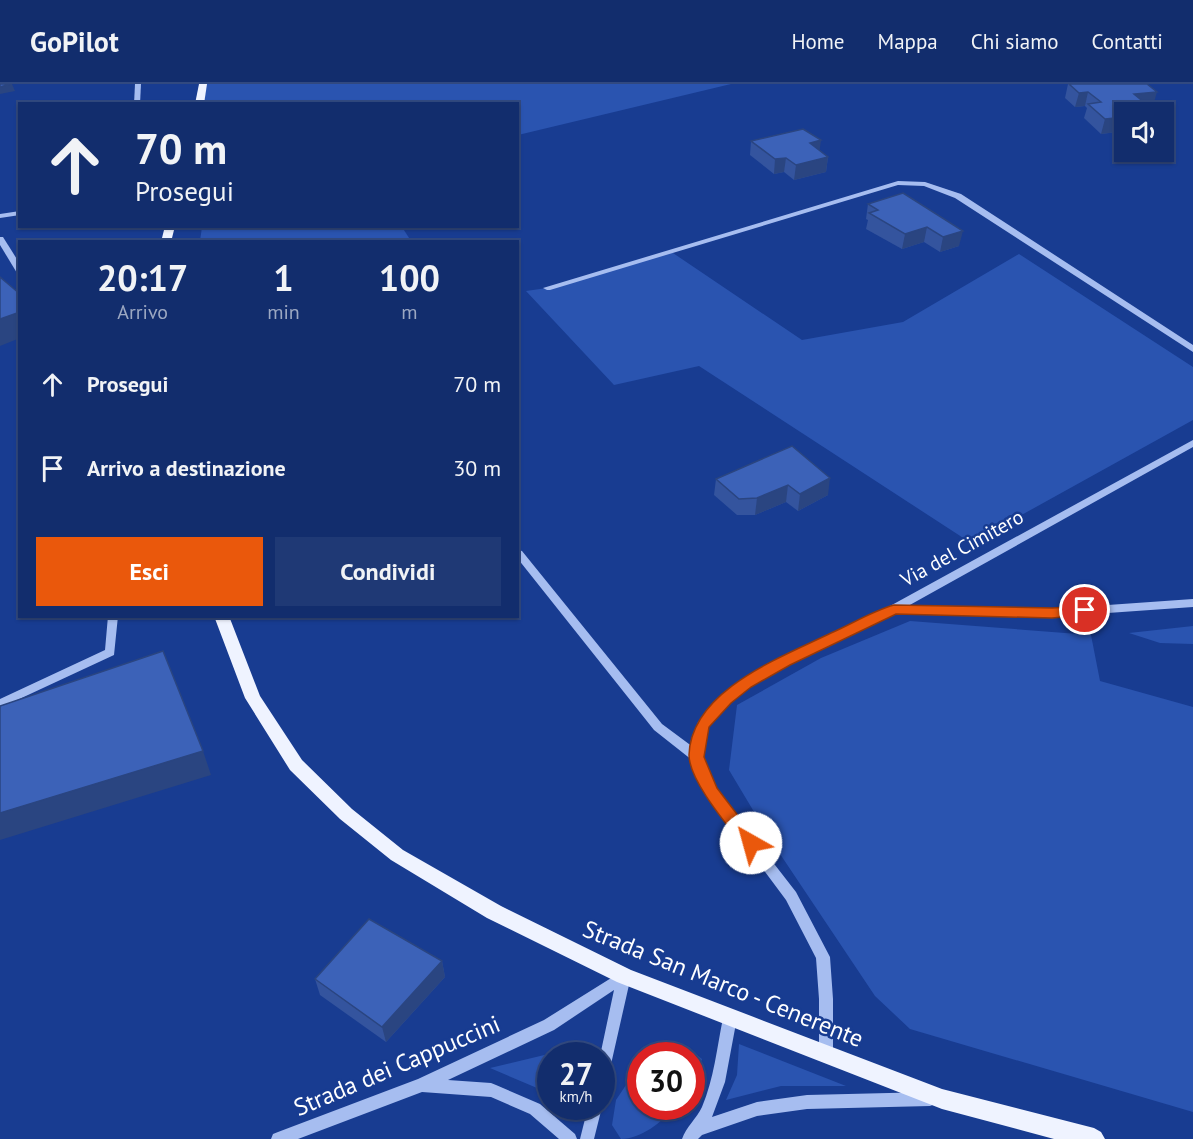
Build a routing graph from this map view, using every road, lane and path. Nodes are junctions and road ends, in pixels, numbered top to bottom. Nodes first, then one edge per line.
1 (138, 84) edge
2 (203, 84) edge
3 (137, 102) edge
4 (199, 102) edge
5 (18, 213) edge
6 (0, 216) edge
7 (0, 239) edge
8 (18, 268) edge
9 (547, 288) dead end
10 (1193, 349) edge
11 (1193, 443) edge
12 (519, 554) edge
13 (1193, 603) edge
14 (894, 609) junction
15 (113, 618) edge
16 (222, 618) edge
17 (0, 704) edge
18 (697, 757) junction
19 (624, 976) junction
20 (730, 1018) junction
21 (610, 1042) edge
22 (826, 1056) junction
23 (422, 1085) junction
24 (942, 1099) junction
25 (592, 1120) edge
26 (700, 1128) junction
27 (278, 1139) edge
28 (570, 1139) edge
29 (587, 1139) edge
30 (689, 1139) edge
31 (1094, 1139) edge

1 - 3 street
2 - 4 main road
5 - 6 street
7 - 8 street
9 - 10 street
11 - 14 street, Via del Cimitero
12 - 18 street
13 - 14 street
14 - 18 street, Via del Cimitero
15 - 17 street
16 - 19 main road, Strada San Marco - Cenerente
18 - 22 street
19 - 20 main road, Strada San Marco - Cenerente
19 - 21 street
19 - 23 street, Strada dei Cappuccini
20 - 22 main road, Strada San Marco - Cenerente
20 - 26 street
22 - 24 main road, Strada San Marco - Cenerente
23 - 27 street, Strada dei Cappuccini
23 - 28 street
24 - 26 street
24 - 31 main road, Strada San Marco - Cenerente
25 - 29 street
26 - 30 street

